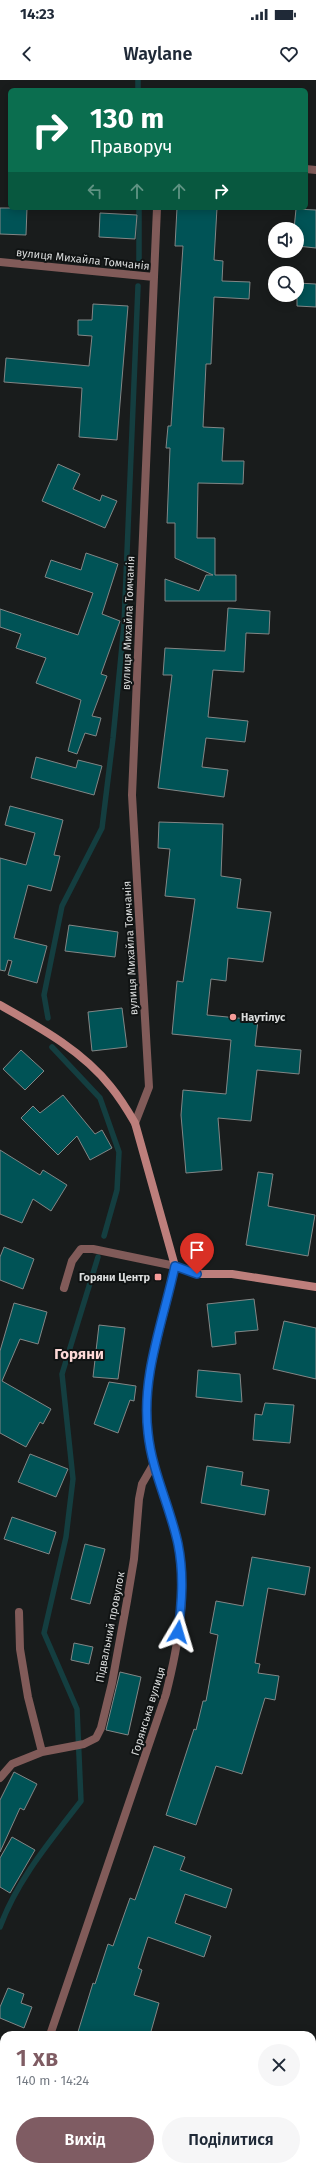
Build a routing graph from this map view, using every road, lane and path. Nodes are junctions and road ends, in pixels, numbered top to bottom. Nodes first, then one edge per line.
1 (157, 210) edge
2 (0, 262) edge
3 (154, 277) junction
4 (0, 1005) edge
5 (135, 1123) junction
6 (175, 1266) junction
7 (316, 1287) edge
8 (64, 1288) dead end
9 (153, 1465) junction
10 (19, 1612) dead end
11 (42, 1752) junction
12 (0, 1778) edge
13 (51, 2031) edge

1 - 3 street
2 - 3 street, вулиця Михайла Томчанія
3 - 5 street, вулиця Михайла Томчанія
4 - 5 street
5 - 6 street
6 - 7 street
6 - 8 street
6 - 9 street, Горянська вулиця
9 - 11 street, Підвальний провулок
9 - 13 street, Горянська вулиця
10 - 11 street
11 - 12 street, Підвальний провулок

